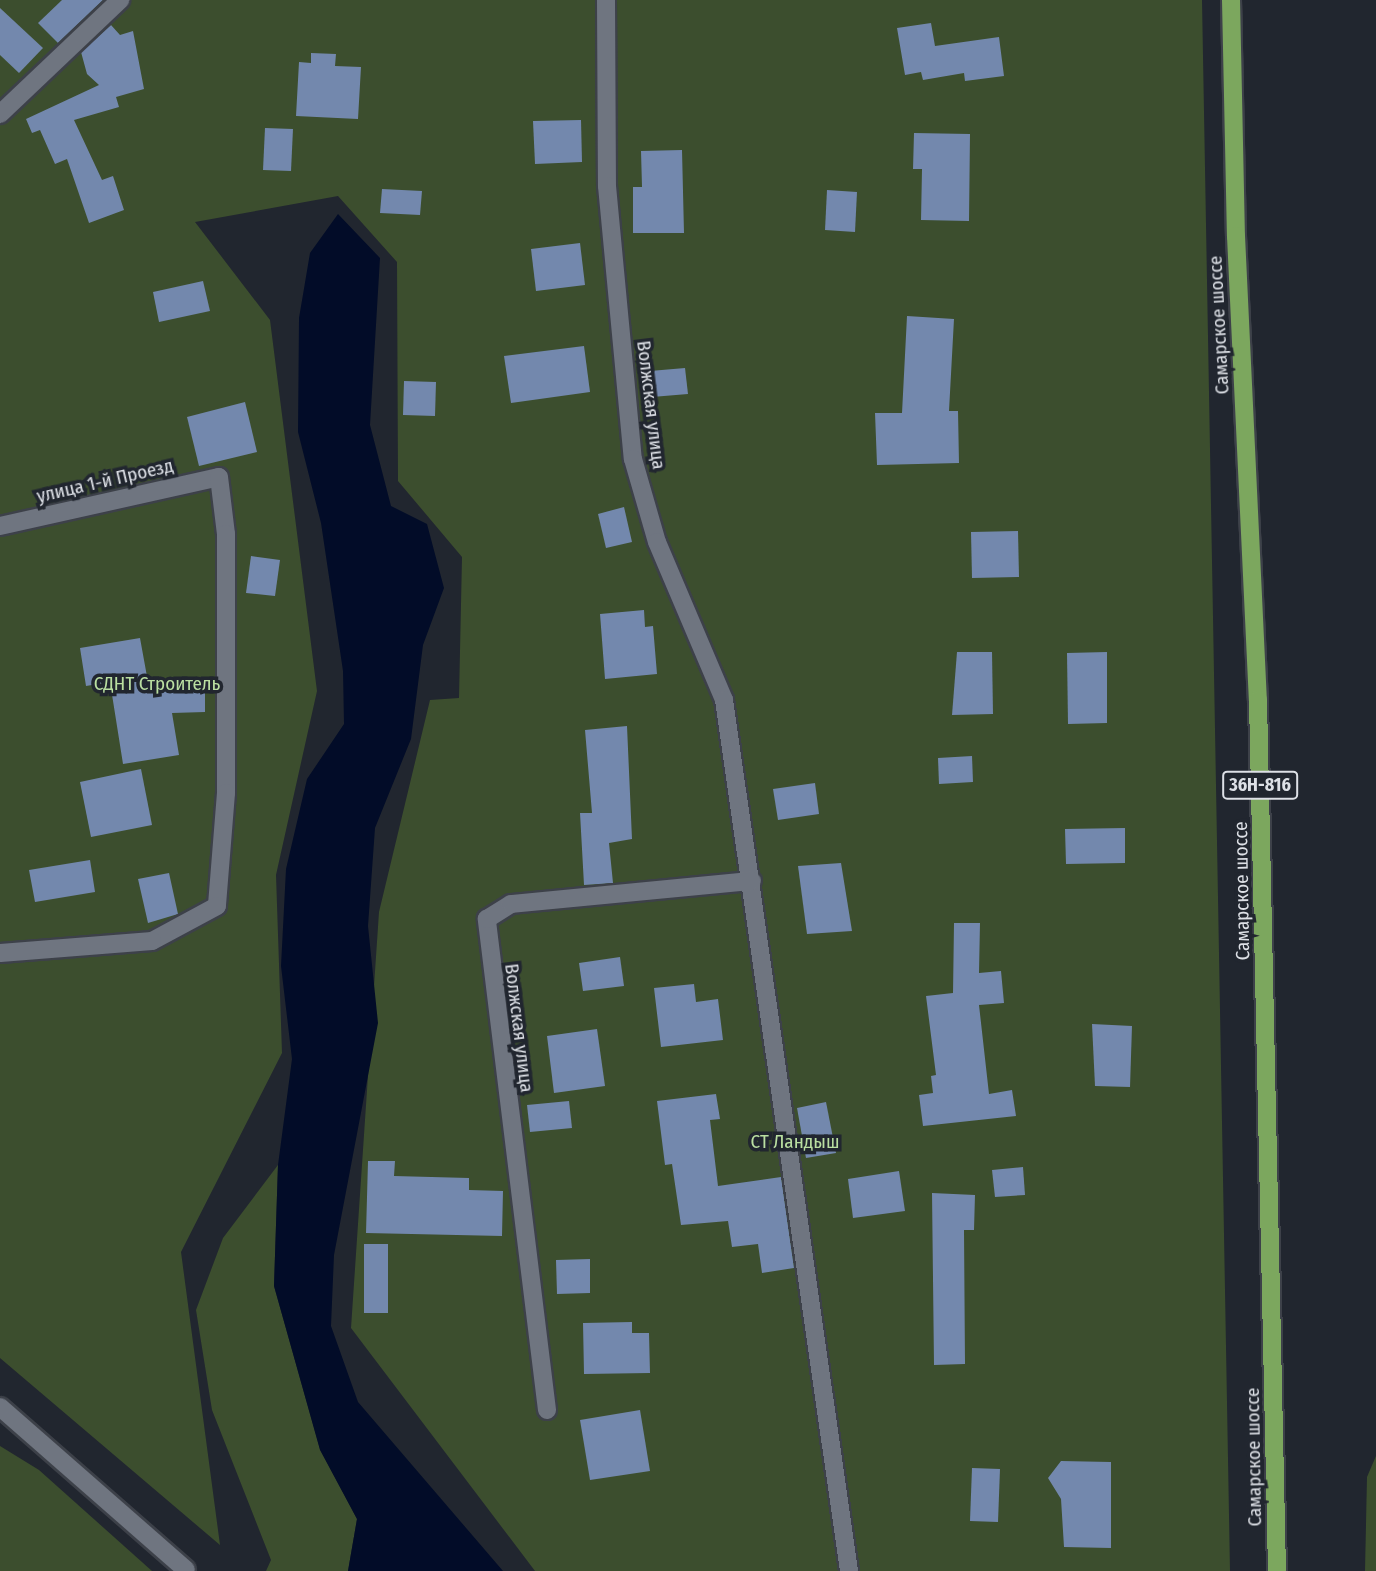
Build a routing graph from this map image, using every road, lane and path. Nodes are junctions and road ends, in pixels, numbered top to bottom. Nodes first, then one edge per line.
1 (120, 0) edge
2 (606, 0) edge
3 (1231, 0) edge
4 (0, 114) edge
5 (0, 526) edge
6 (752, 881) junction
7 (0, 953) edge
8 (0, 1407) edge
9 (547, 1410) dead end
10 (186, 1570) edge
11 (849, 1571) edge
12 (1277, 1571) edge

1 - 4 street
2 - 6 street, Волжская улица
3 - 12 main road, Самарское шоссе / 36Н-816
5 - 7 street, улица 1-й Проезд
6 - 9 street, Волжская улица
6 - 11 street, Волжская улица
8 - 10 street

